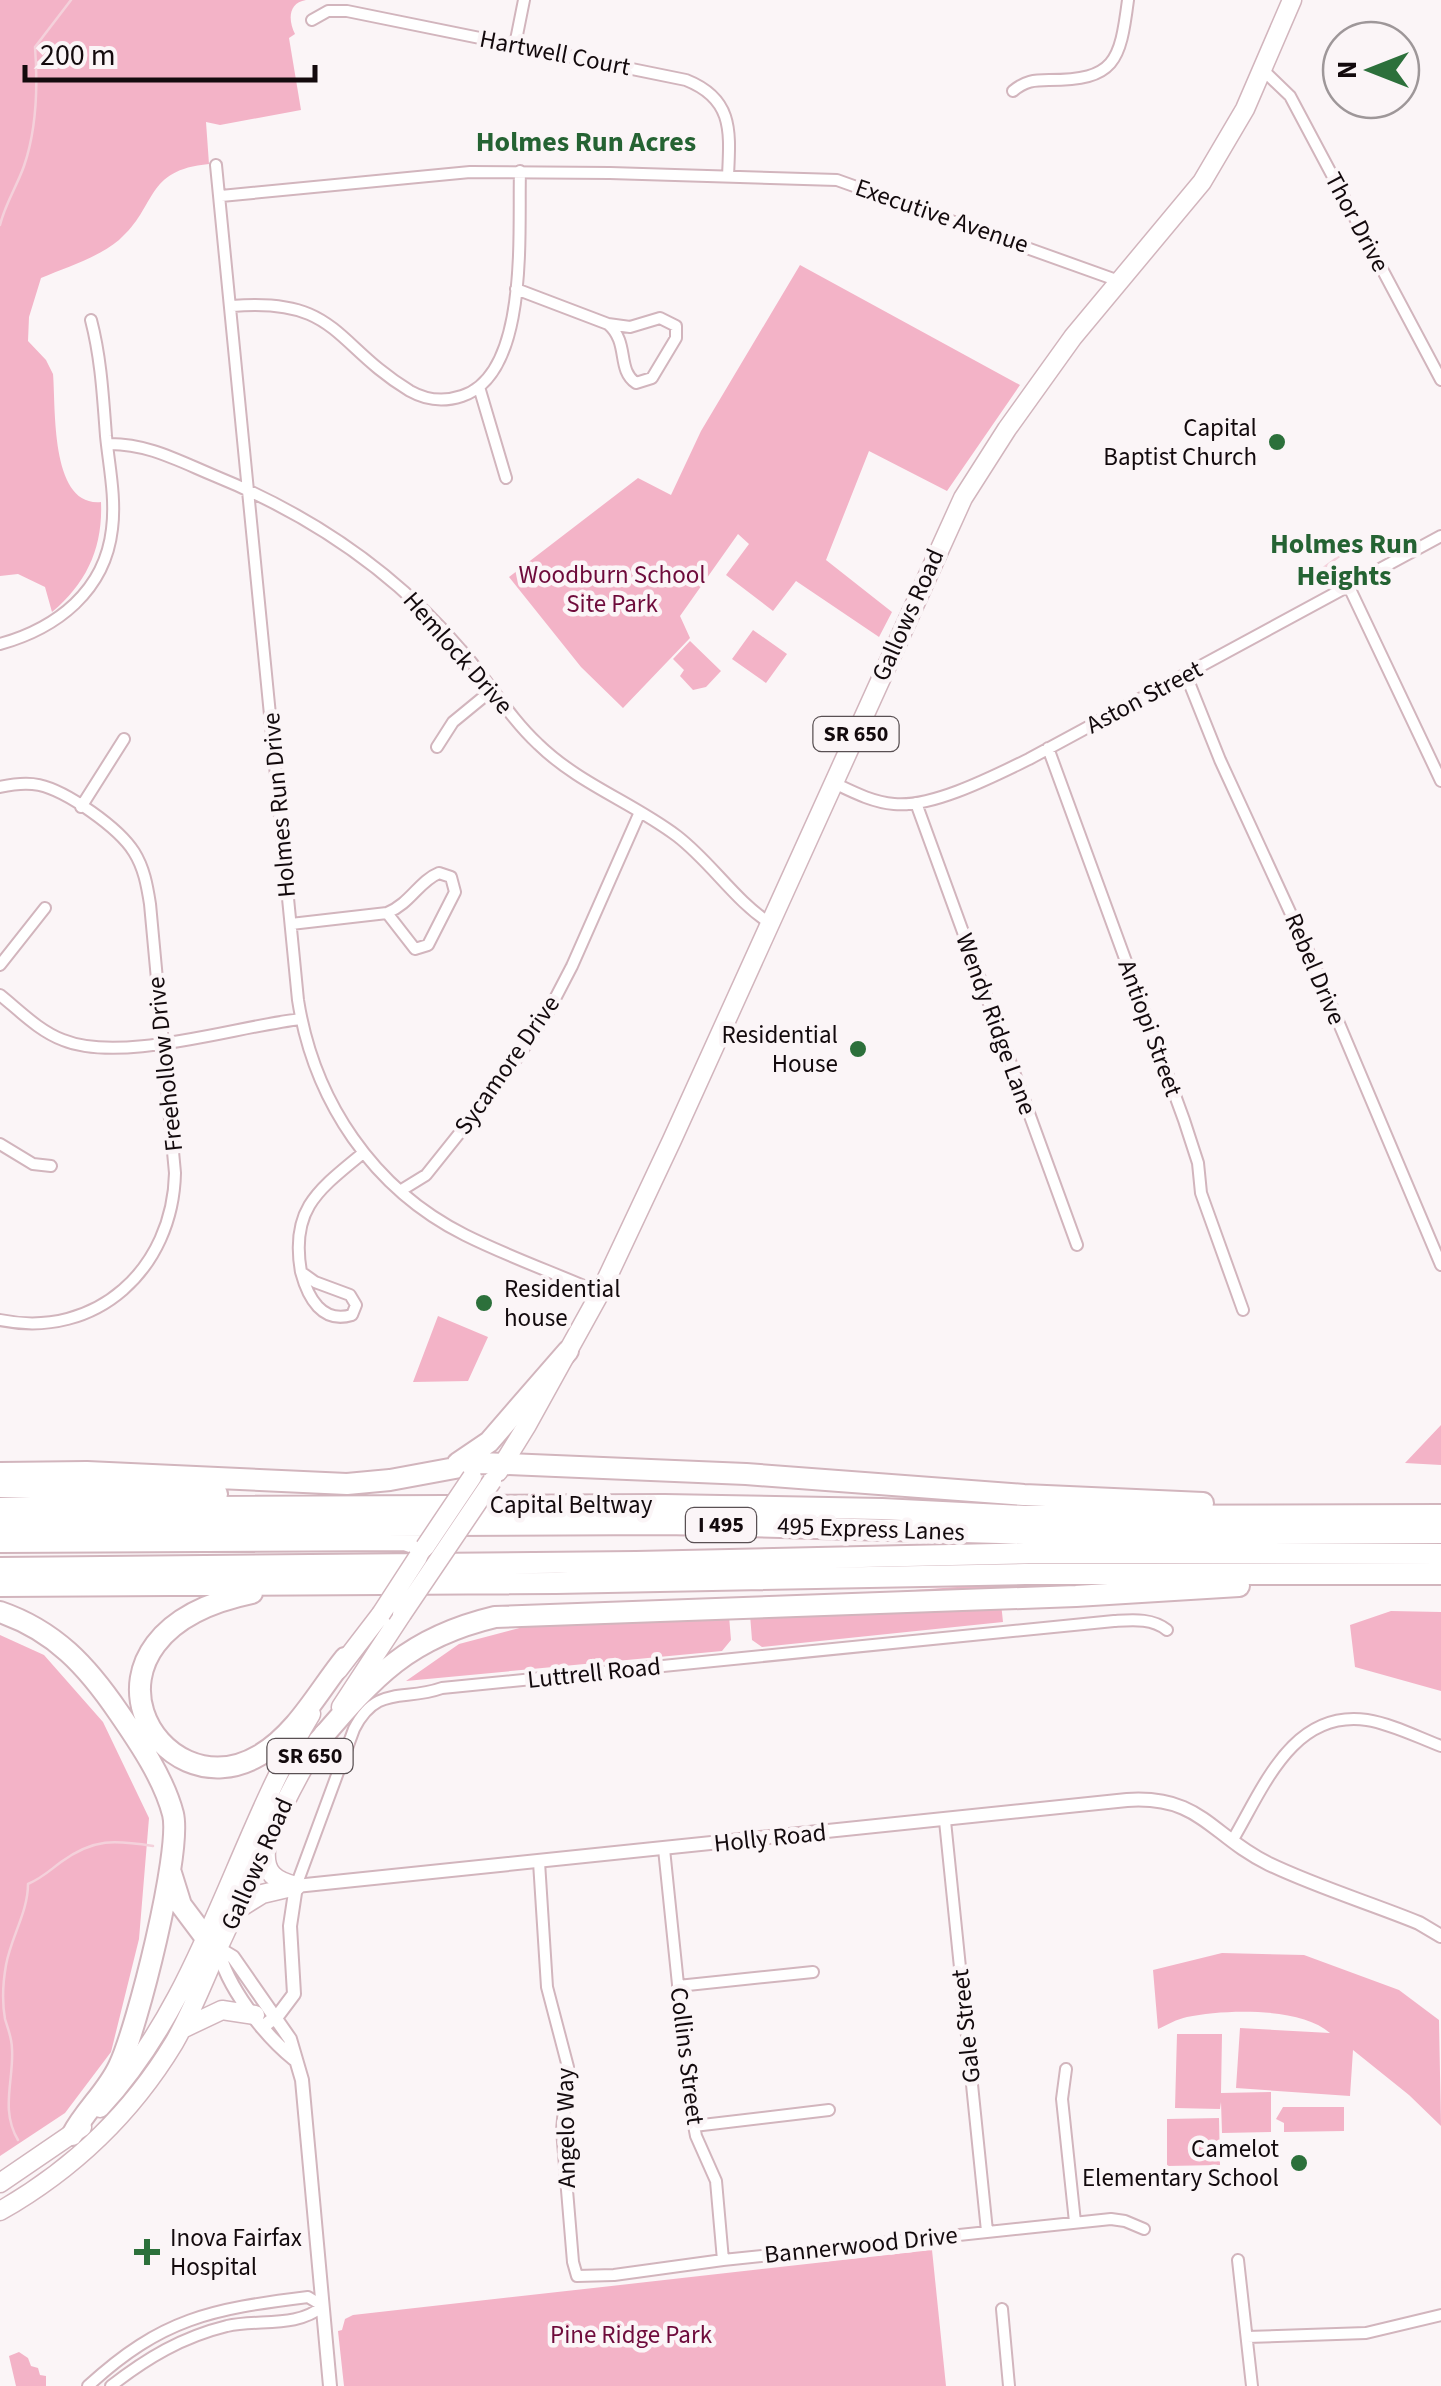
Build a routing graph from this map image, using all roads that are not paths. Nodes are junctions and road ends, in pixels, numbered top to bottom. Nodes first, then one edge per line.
1 (524, 0) edge
2 (1128, 0) edge
3 (1292, 0) edge
4 (312, 20) dead end
5 (515, 45) junction
6 (1264, 70) junction
7 (1013, 91) dead end
8 (216, 165) dead end
9 (520, 171) junction
10 (728, 176) junction
11 (221, 196) junction
12 (1119, 281) junction
13 (516, 289) junction
14 (232, 306) junction
15 (91, 320) dead end
16 (608, 324) junction
17 (1441, 380) edge
18 (479, 387) junction
19 (107, 444) junction
20 (506, 478) dead end
21 (249, 490) junction
22 (1441, 536) edge
23 (1348, 587) junction
24 (0, 644) edge
25 (1186, 675) junction
26 (492, 690) junction
27 (124, 739) dead end
28 (437, 747) dead end
29 (1048, 748) junction
30 (1441, 782) edge
31 (834, 783) junction
32 (0, 788) edge
33 (916, 803) junction
34 (81, 807) junction
35 (640, 812) junction
36 (44, 908) dead end
37 (387, 913) junction
38 (291, 924) junction
39 (771, 924) junction
40 (0, 965) edge
41 (0, 995) edge
42 (301, 1018) junction
43 (162, 1043) junction
44 (0, 1144) edge
45 (363, 1152) junction
46 (52, 1166) dead end
47 (400, 1191) junction
48 (1077, 1246) dead end
49 (1441, 1265) edge
50 (301, 1272) junction
51 (600, 1293) junction
52 (1243, 1310) dead end
53 (0, 1320) edge
54 (568, 1351) junction
55 (450, 1467) junction
56 (487, 1471) junction
57 (0, 1473) edge
58 (0, 1487) edge
59 (664, 1505) junction
60 (0, 1508) edge
61 (1335, 1515) junction
62 (1441, 1515) edge
63 (0, 1527) edge
64 (1441, 1534) edge
65 (0, 1542) edge
66 (0, 1551) edge
67 (416, 1551) junction
68 (1441, 1554) edge
69 (0, 1568) edge
70 (1395, 1574) junction
71 (1441, 1574) edge
72 (292, 1585) junction
73 (0, 1586) edge
74 (0, 1612) edge
75 (1167, 1630) dead end
76 (345, 1658) junction
77 (318, 1742) junction
78 (1441, 1746) edge
79 (944, 1821) junction
80 (268, 1839) junction
81 (1232, 1842) junction
82 (664, 1849) junction
83 (538, 1862) junction
84 (170, 1872) junction
85 (296, 1886) junction
86 (237, 1909) junction
87 (1441, 1936) edge
88 (212, 1943) junction
89 (813, 1972) dead end
90 (678, 1986) junction
91 (265, 2019) junction
92 (182, 2029) junction
93 (1066, 2069) dead end
94 (829, 2110) dead end
95 (694, 2126) junction
96 (72, 2135) junction
97 (1, 2182) edge
98 (0, 2211) edge
99 (1075, 2222) junction
100 (1144, 2229) dead end
101 (987, 2231) junction
102 (723, 2260) junction
103 (1238, 2260) dead end
104 (577, 2276) joint
105 (323, 2306) junction
106 (1002, 2309) dead end
107 (1441, 2315) edge
108 (1247, 2337) junction
109 (88, 2386) edge
110 (111, 2386) edge
111 (330, 2386) edge
112 (1009, 2386) edge
113 (1252, 2386) edge

1 - 5 street
2 - 7 street
3 - 6 main road, Gallows Road / SR 650
4 - 5 street, Hartwell Court
5 - 10 street, Hartwell Court
6 - 12 main road, Gallows Road / SR 650
6 - 17 street, Thor Drive
8 - 11 street, Holmes Run Drive
9 - 10 street, Executive Avenue
9 - 11 street, Executive Avenue
9 - 13 street
10 - 12 street, Executive Avenue
11 - 14 street, Holmes Run Drive
12 - 31 main road, Gallows Road / SR 650
13 - 16 street
13 - 18 street
14 - 18 street
14 - 21 street, Holmes Run Drive
15 - 19 street
16 - 16 street
18 - 20 street
19 - 21 street, Hemlock Drive
19 - 24 street
21 - 26 street, Hemlock Drive
21 - 38 street, Holmes Run Drive
22 - 23 street, Aston Street
23 - 25 street, Aston Street
23 - 30 street
25 - 29 street, Aston Street
25 - 49 street, Rebel Drive
26 - 28 street
26 - 35 street, Hemlock Drive
27 - 34 street
29 - 33 street, Aston Street
29 - 52 street, Antiopi Street
31 - 33 street, Aston Street
31 - 39 main road, Gallows Road / SR 650
32 - 34 street, Freehollow Drive
33 - 48 street, Wendy Ridge Lane
34 - 43 street, Freehollow Drive
35 - 39 street, Hemlock Drive
35 - 47 street, Sycamore Drive
36 - 40 street
37 - 37 street
37 - 38 street
38 - 42 street, Holmes Run Drive
39 - 51 main road, Gallows Road / SR 650
41 - 43 street
42 - 43 street
42 - 45 street, Holmes Run Drive
43 - 53 street, Freehollow Drive
44 - 46 street
45 - 47 street, Holmes Run Drive
45 - 50 street
47 - 51 street, Holmes Run Drive
50 - 50 street
51 - 54 main road, Gallows Road / SR 650
54 - 55 highway
54 - 56 main road, Gallows Road / SR 650
55 - 56 highway
55 - 57 highway
56 - 61 highway
56 - 67 main road, Gallows Road / SR 650, bridge
58 - 59 highway
59 - 60 highway, Capital Beltway / I 495
59 - 61 highway, Capital Beltway / I 495
61 - 62 highway, Capital Beltway / I 495
63 - 64 highway, 495 Express Lanes / I 495
65 - 67 highway
66 - 67 highway
67 - 76 main road, Gallows Road / SR 650, bridge
67 - 77 main road, Gallows Road / SR 650, bridge
68 - 69 highway, 495 Express Lanes / I 495
70 - 71 highway, I 495
70 - 72 highway, I 495
70 - 77 highway
72 - 73 highway, I 495
72 - 76 highway
74 - 84 highway
75 - 85 street, Luttrell Road
76 - 88 main road, Gallows Road / SR 650
77 - 80 main road, Gallows Road / SR 650
78 - 81 street
79 - 81 street, Holly Road
79 - 82 street, Holly Road
79 - 101 street, Gale Street
80 - 85 main road
80 - 86 main road, Gallows Road / SR 650
81 - 87 street, Holly Road
82 - 83 street, Holly Road
82 - 90 street, Collins Street
83 - 85 street, Holly Road
83 - 104 street, Angelo Way
84 - 88 highway
84 - 96 highway
85 - 86 main road
85 - 91 street, Luttrell Road
86 - 88 main road, Gallows Road / SR 650
88 - 91 street
88 - 92 main road, Gallows Road / SR 650
88 - 96 main road, Gallows Road / SR 650
89 - 90 street
90 - 95 street, Collins Street
91 - 92 main road
91 - 105 street
92 - 98 main road, Gallows Road / SR 650
93 - 99 street
94 - 95 street
95 - 102 street, Collins Street
96 - 97 main road, Gallows Road / SR 650
99 - 100 street, Bannerwood Drive
99 - 101 street, Bannerwood Drive
101 - 102 street, Bannerwood Drive
102 - 104 street, Bannerwood Drive
103 - 108 street
105 - 109 street
105 - 110 street
105 - 111 street
106 - 112 street
107 - 108 street
108 - 113 street

